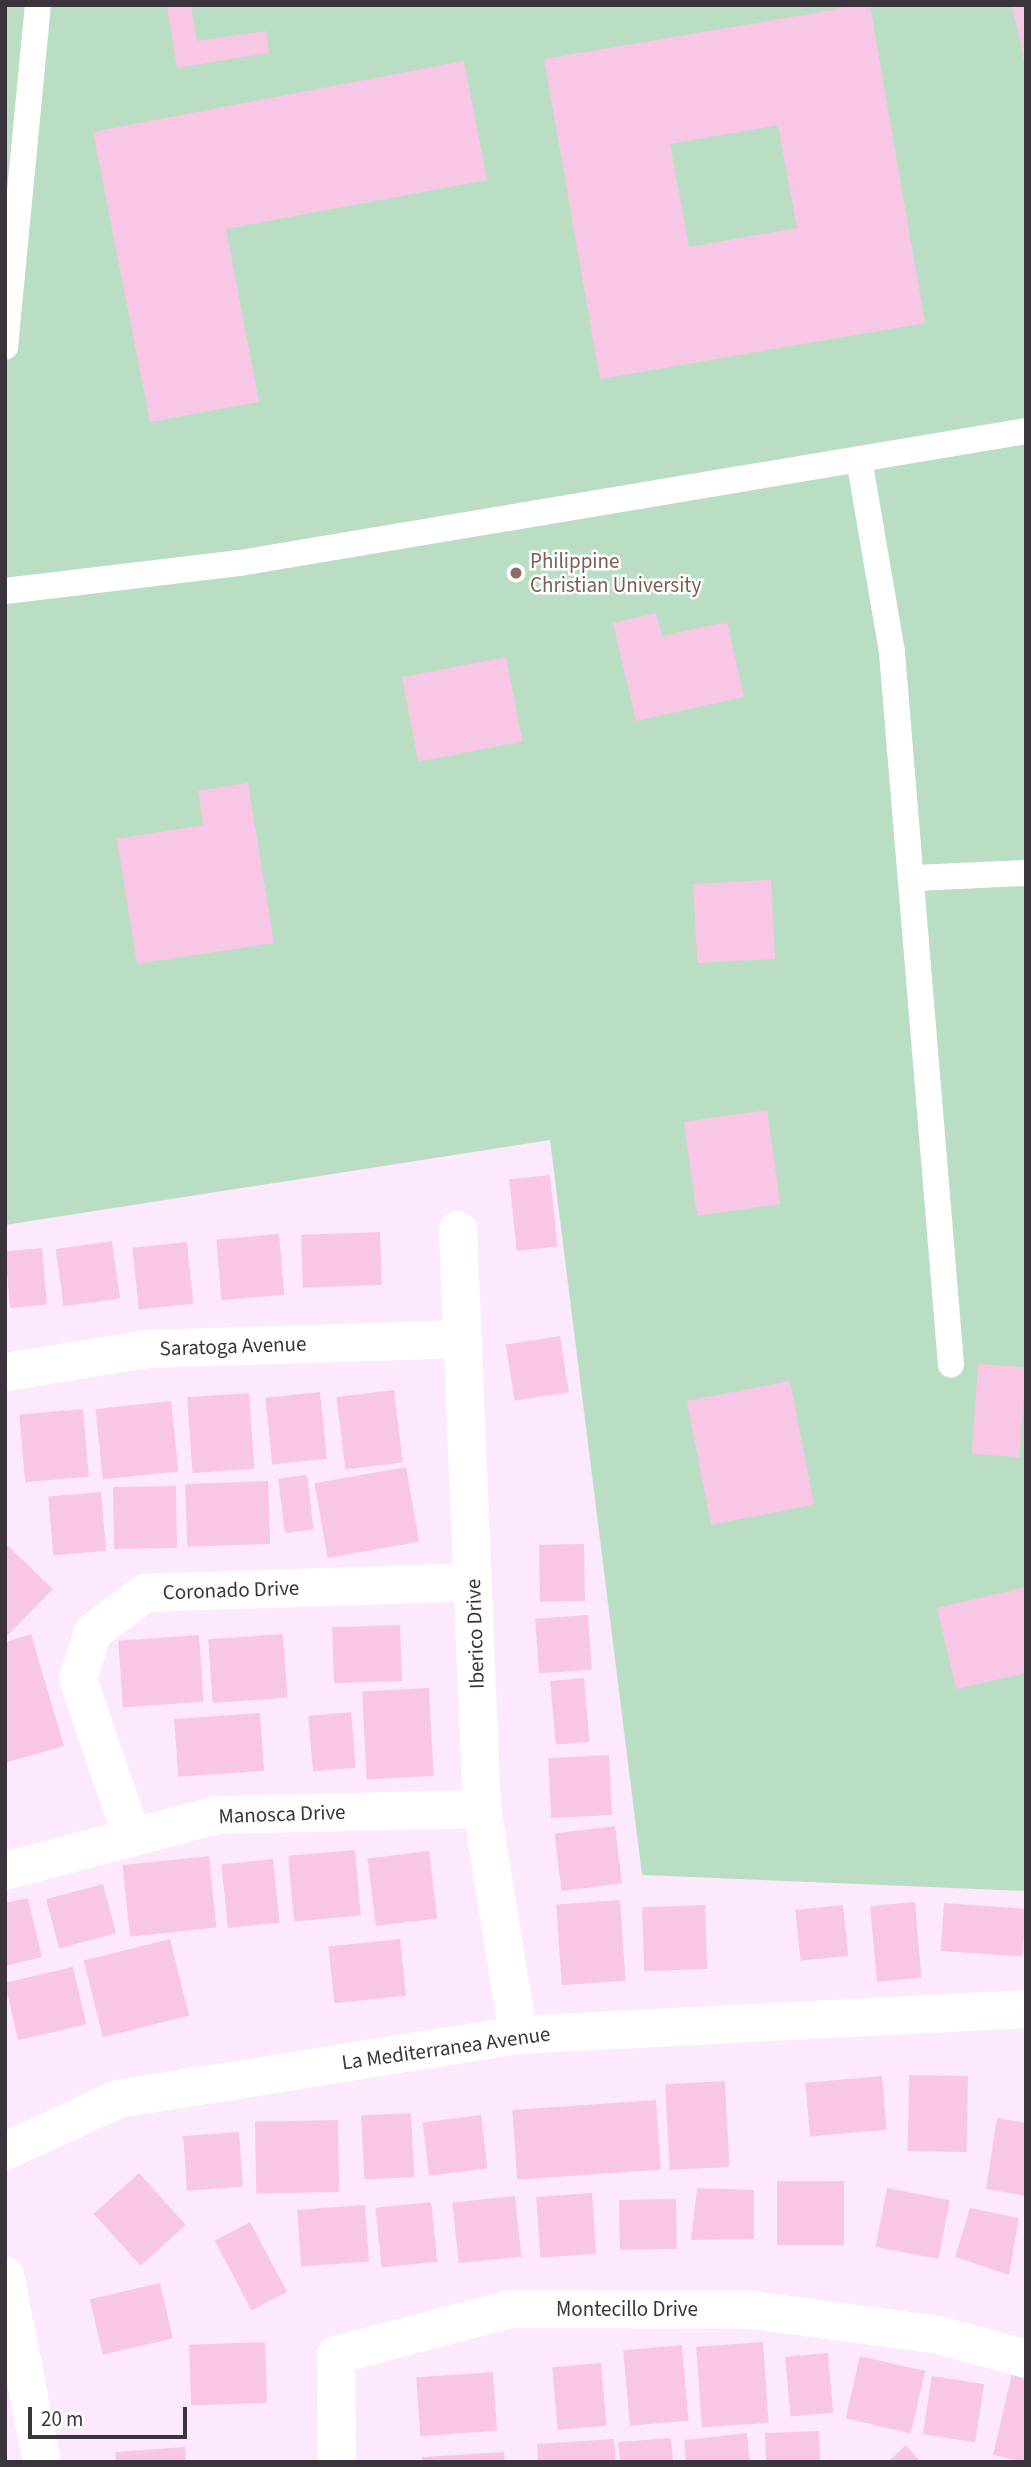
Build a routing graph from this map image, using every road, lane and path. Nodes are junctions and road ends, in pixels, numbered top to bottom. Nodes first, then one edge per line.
1 (38, 5) edge
2 (5, 346) edge
3 (1026, 431) edge
4 (859, 459) junction
5 (5, 591) edge
6 (1026, 873) edge
7 (915, 878) junction
8 (458, 1230) dead end
9 (463, 1339) junction
10 (951, 1365) dead end
11 (5, 1372) edge
12 (472, 1582) junction
13 (482, 1809) junction
14 (132, 1837) junction
15 (5, 1871) edge
16 (1026, 2009) edge
17 (518, 2035) junction
18 (5, 2151) edge
19 (5, 2276) edge
20 (1026, 2359) edge
21 (42, 2462) edge
22 (337, 2462) edge

1 - 2 lane
3 - 4 lane
4 - 5 lane
4 - 7 lane
6 - 7 lane
7 - 10 lane
8 - 9 street, Iberico Drive
9 - 11 street, Saratoga Avenue
9 - 12 street, Iberico Drive
12 - 13 street, Iberico Drive
12 - 14 street, Coronado Drive
13 - 14 street, Manosca Drive
13 - 17 street, Iberico Drive
14 - 15 street, Manosca Drive
16 - 17 street, La Mediterranea Avenue
17 - 18 street, La Mediterranea Avenue
19 - 21 street
20 - 22 street, Montecillo Drive

